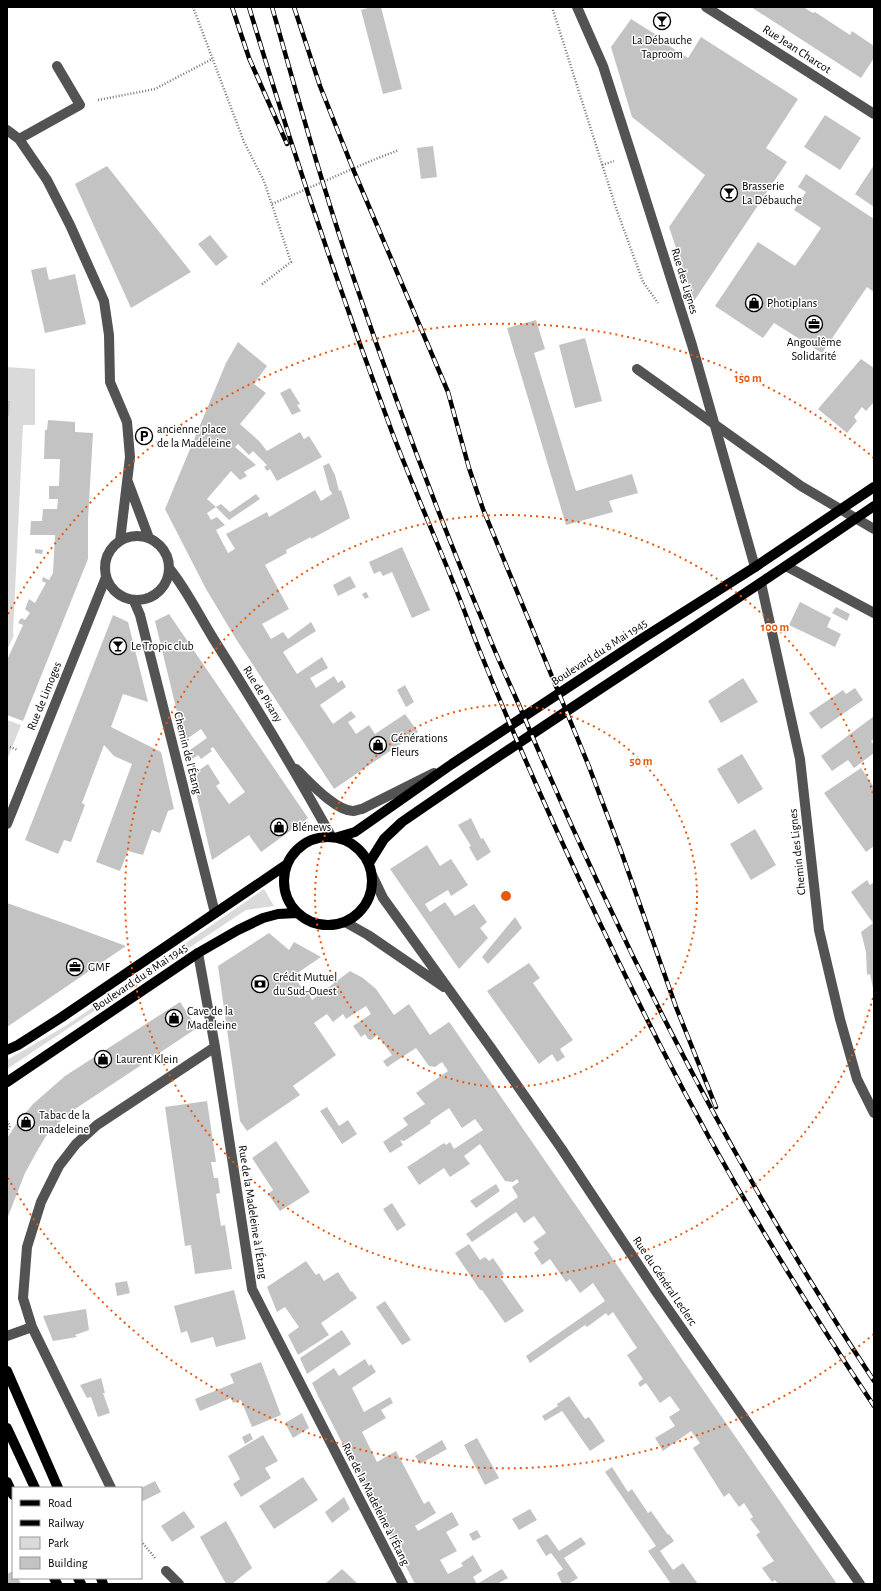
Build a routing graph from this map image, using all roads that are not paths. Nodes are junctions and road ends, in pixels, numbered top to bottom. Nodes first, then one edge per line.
1 (578, 7) edge
2 (706, 7) edge
3 (57, 66) dead end
4 (874, 114) edge
5 (7, 130) edge
6 (19, 139) junction
7 (636, 369) dead end
8 (128, 480) junction
9 (874, 487) edge
10 (874, 506) edge
11 (874, 530) edge
12 (149, 538) junction
13 (120, 541) junction
14 (786, 566) junction
15 (755, 567) junction
16 (169, 568) junction
17 (106, 577) junction
18 (760, 583) junction
19 (134, 601) junction
20 (874, 613) edge
21 (287, 760) junction
22 (452, 764) junction
23 (7, 824) edge
24 (335, 837) junction
25 (369, 863) junction
26 (286, 865) junction
27 (372, 875) junction
28 (215, 913) junction
29 (297, 913) junction
30 (345, 922) junction
31 (198, 953) junction
32 (450, 991) junction
33 (215, 1047) junction
34 (7, 1050) edge
35 (7, 1082) edge
36 (874, 1112) edge
37 (32, 1327) junction
38 (7, 1336) edge
39 (7, 1371) edge
40 (7, 1428) edge
41 (7, 1482) edge
42 (35, 1487) edge
43 (58, 1487) edge
44 (111, 1487) edge
45 (12, 1493) edge
46 (166, 1571) dead end
47 (179, 1584) edge
48 (403, 1584) edge
49 (860, 1584) edge

1 - 15 street, Rue des Lignes
2 - 4 street, Rue Jean Charcot
3 - 6 street
5 - 6 street
6 - 8 street
7 - 11 street
8 - 12 street
8 - 13 street
9 - 15 main road, Boulevard du 8 Mai 1945
10 - 14 main road
12 - 13 street
12 - 16 street
13 - 17 street
14 - 18 main road
14 - 20 street
15 - 22 main road, Boulevard du 8 Mai 1945
16 - 19 street
16 - 21 street, Rue de Pisany
17 - 19 street
17 - 23 street, Rue de Limoges
18 - 25 main road
18 - 36 street, Chemin des Lignes
19 - 28 street, Chemin de l'Étang
21 - 22 street
21 - 24 street, Rue de Pisany
22 - 24 main road, Boulevard du 8 Mai 1945
24 - 25 main road
24 - 26 main road
25 - 27 main road
26 - 28 main road, Boulevard du 8 Mai 1945
26 - 29 main road
27 - 30 main road
27 - 32 street
28 - 34 main road, Boulevard du 8 Mai 1945
29 - 30 main road
29 - 31 main road, Boulevard du 8 Mai 1945
30 - 32 street
31 - 33 street, Rue de la Madeleine à l'Étang
31 - 35 main road, Boulevard du 8 Mai 1945
32 - 49 street, Rue du Général Leclerc
33 - 37 street
33 - 48 street, Rue de la Madeleine à l'Étang
37 - 38 street
37 - 44 street
39 - 43 main road
40 - 42 main road
41 - 45 main road
46 - 47 street

